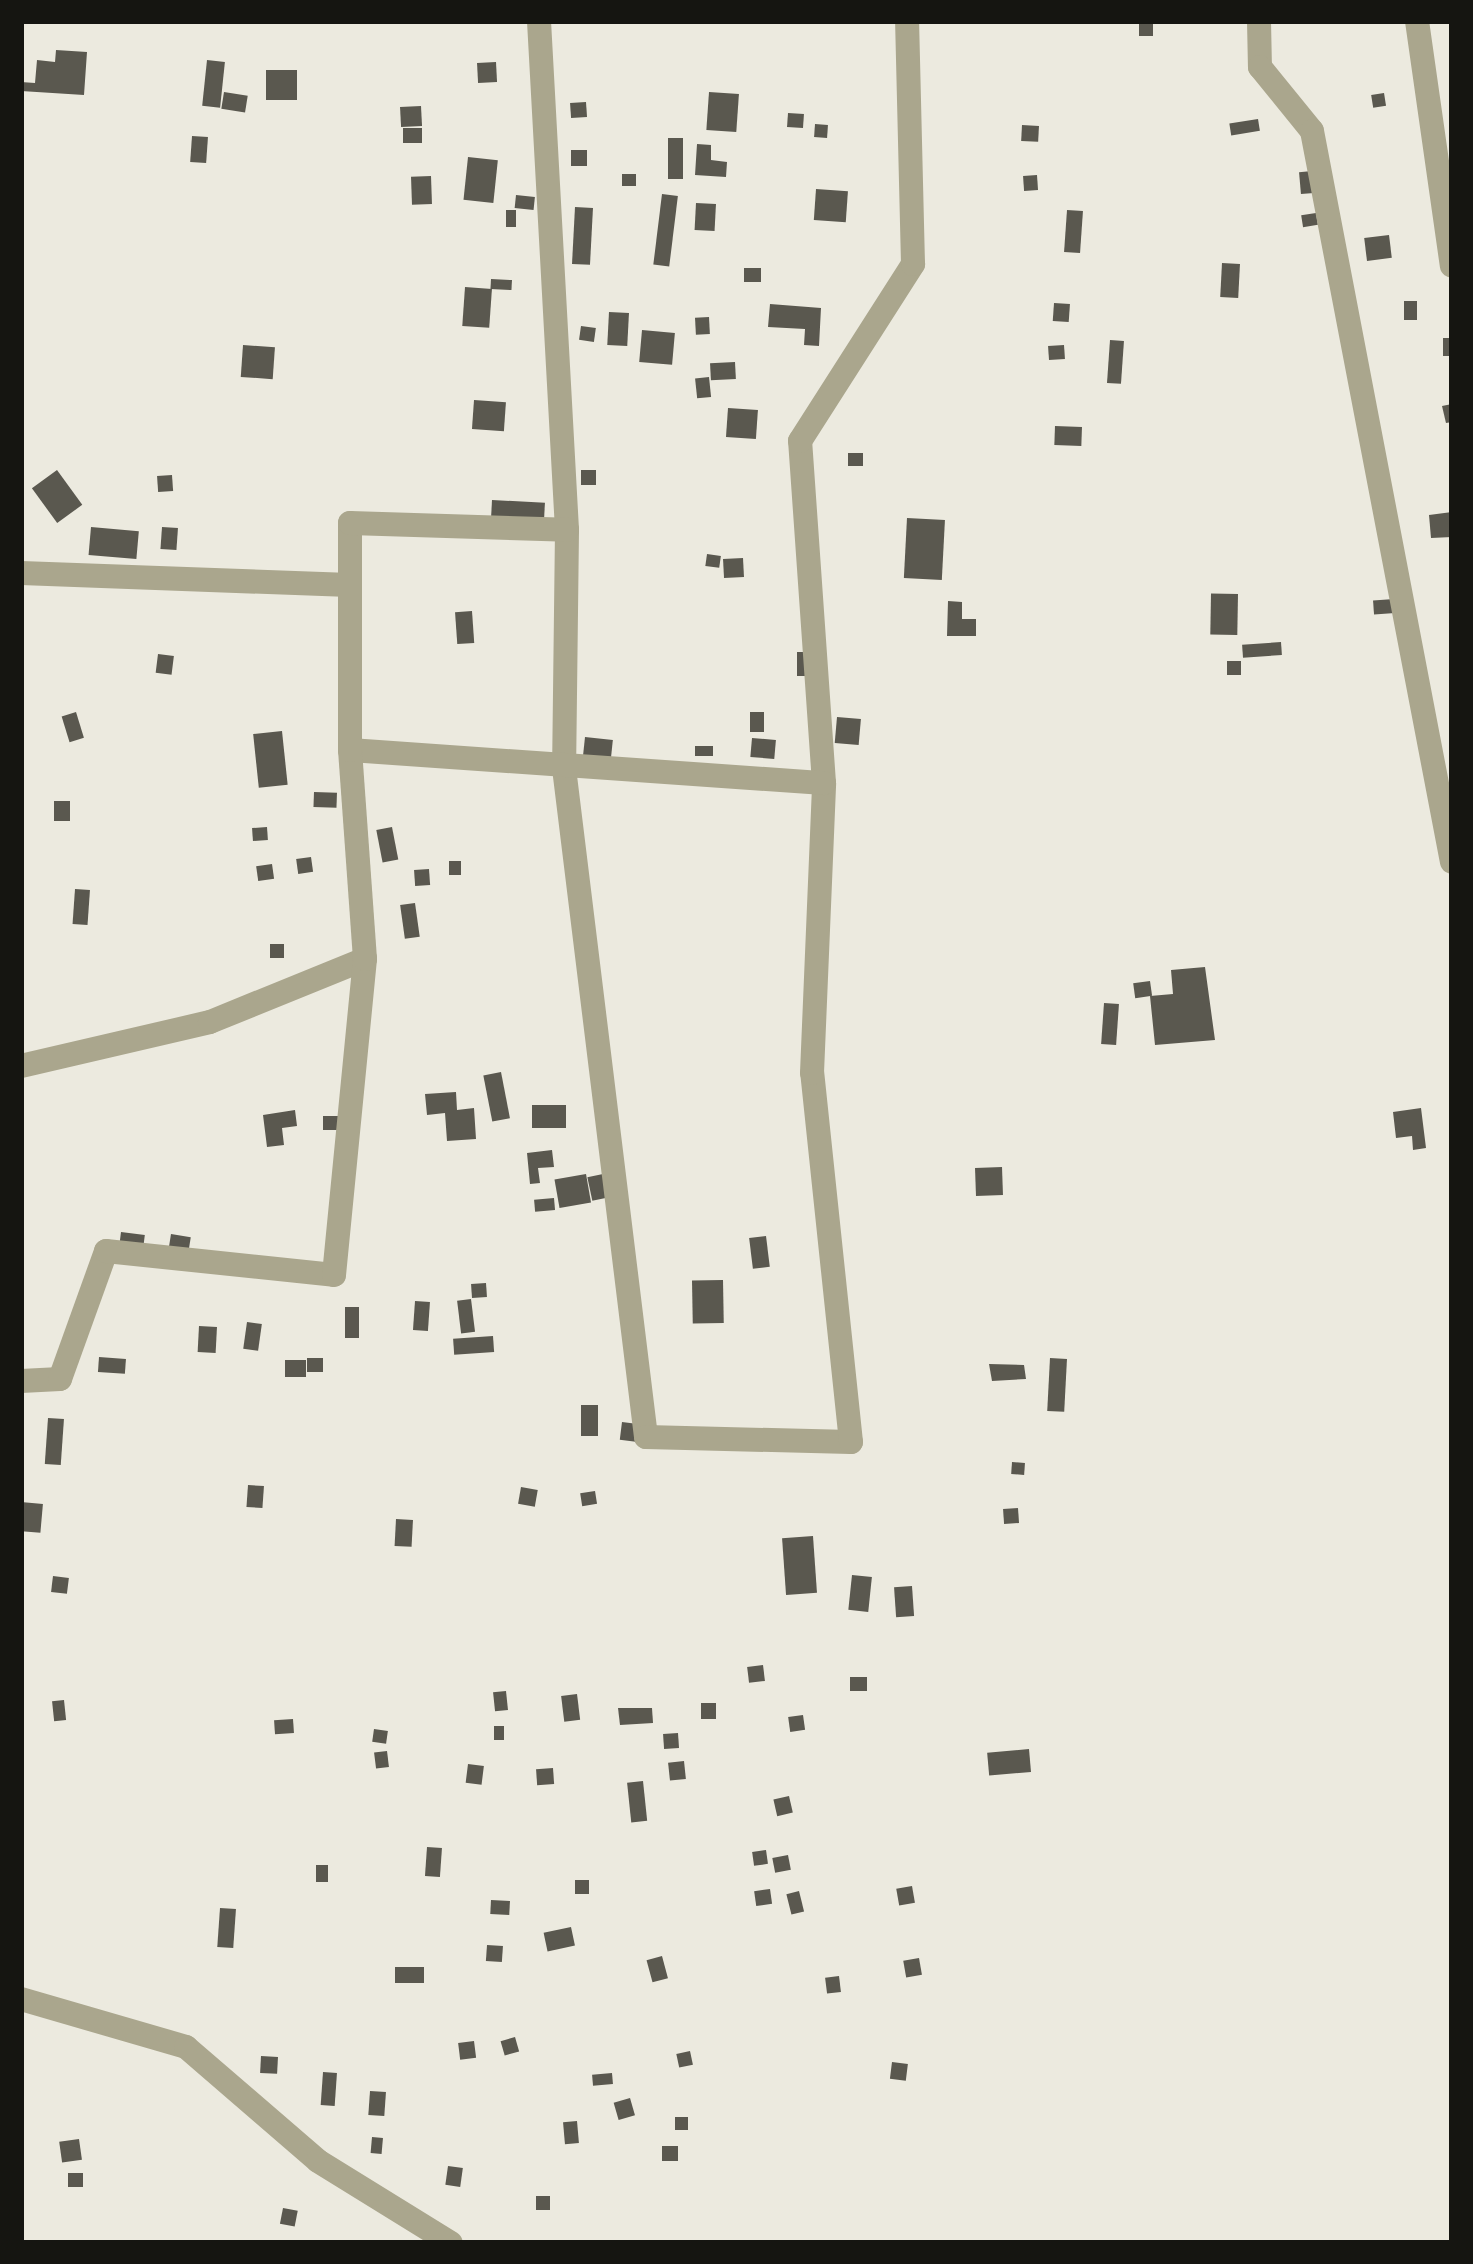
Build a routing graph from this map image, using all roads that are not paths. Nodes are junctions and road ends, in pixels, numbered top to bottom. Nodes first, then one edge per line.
1 (539, 21) edge
2 (907, 21) edge
3 (1259, 21) edge
4 (1418, 21) edge
5 (1452, 266) edge
6 (567, 530) junction
7 (21, 573) edge
8 (350, 585) junction
9 (350, 750) junction
10 (564, 768) junction
11 (824, 783) junction
12 (1452, 862) edge
13 (365, 959) junction
14 (21, 1066) edge
15 (21, 1381) edge
16 (21, 2000) edge
17 (452, 2243) edge

1 - 6 street
2 - 11 street
3 - 12 street
4 - 5 street
6 - 8 street
6 - 10 street
7 - 8 street
8 - 9 street
9 - 10 street
9 - 13 street
10 - 11 street
10 - 11 street
13 - 14 street
13 - 15 street
16 - 17 street

